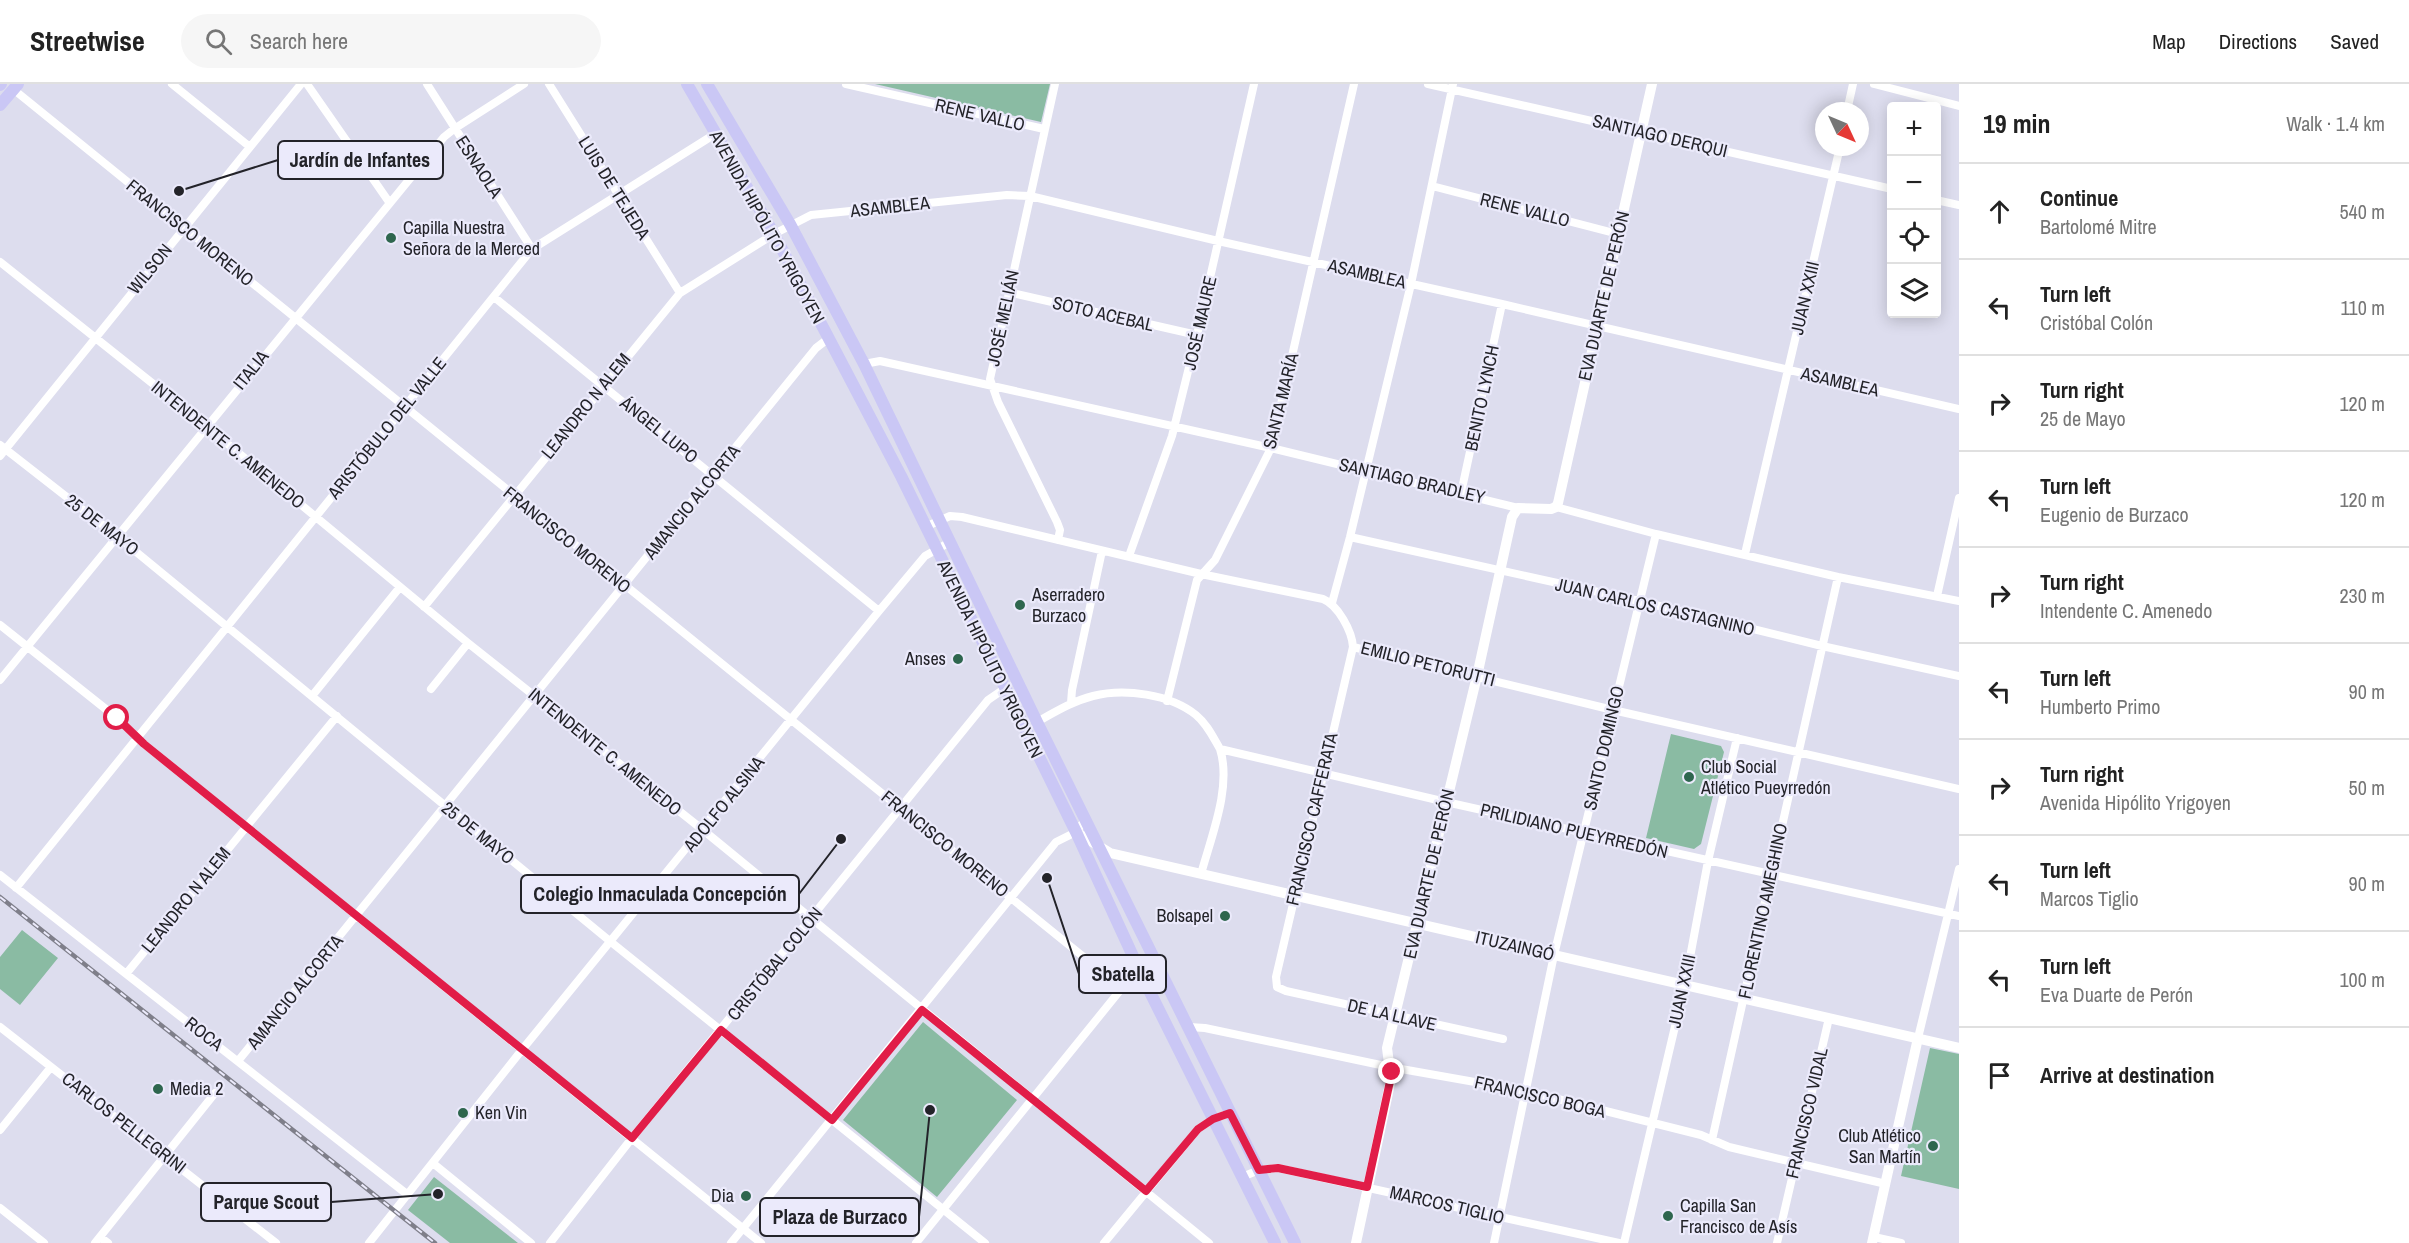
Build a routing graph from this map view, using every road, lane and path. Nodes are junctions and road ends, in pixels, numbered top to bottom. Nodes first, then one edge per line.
1 (172, 84) edge
2 (301, 84) edge
3 (307, 84) edge
4 (427, 84) edge
5 (524, 84) edge
6 (549, 84) edge
7 (687, 84) edge
8 (707, 84) edge
9 (846, 84) edge
10 (1054, 84) edge
11 (1254, 84) edge
12 (1354, 84) edge
13 (1428, 84) edge
14 (1652, 84) edge
15 (1853, 84) edge
16 (1874, 84) edge
17 (16, 87) edge
18 (1453, 87) edge
19 (1849, 102) edge
20 (0, 105) edge
21 (1959, 106) edge
22 (454, 129) junction
23 (1044, 129) junction
24 (1641, 132) junction
25 (715, 134) junction
26 (250, 147) junction
27 (1838, 156) edge
28 (1834, 175) junction
29 (1432, 186) junction
30 (1887, 188) edge
31 (619, 196) junction
32 (1030, 196) junction
33 (1941, 201) edge
34 (389, 202) junction
35 (1959, 205) edge
36 (790, 224) junction
37 (183, 229) junction
38 (774, 234) junction
39 (1618, 234) junction
40 (1218, 241) junction
41 (532, 249) junction
42 (0, 262) edge
43 (1315, 262) junction
44 (1411, 284) junction
45 (680, 292) junction
46 (1008, 292) junction
47 (494, 297) junction
48 (1502, 304) junction
49 (294, 318) junction
50 (1597, 326) junction
51 (1197, 335) junction
52 (94, 338) junction
53 (829, 338) junction
54 (864, 364) junction
55 (1789, 370) junction
56 (991, 385) junction
57 (604, 386) junction
58 (403, 407) junction
59 (1959, 409) edge
60 (206, 426) junction
61 (1174, 427) junction
62 (1270, 448) junction
63 (2, 450) edge
64 (1366, 471) junction
65 (714, 475) junction
66 (1461, 493) junction
67 (513, 496) junction
68 (1959, 502) edge
69 (1556, 507) junction
70 (1518, 508) junction
71 (315, 516) junction
72 (940, 519) junction
73 (925, 527) junction
74 (1656, 534) junction
75 (118, 537) junction
76 (1350, 537) junction
77 (1058, 540) junction
78 (950, 542) junction
79 (936, 549) junction
80 (1102, 551) junction
81 (1745, 554) junction
82 (1129, 556) junction
83 (1500, 572) junction
84 (1202, 574) junction
85 (1838, 577) junction
86 (624, 586) junction
87 (400, 587) junction
88 (1937, 596) junction
89 (1639, 601) junction
90 (1959, 601) edge
91 (1332, 603) junction
92 (424, 607) junction
93 (879, 610) junction
94 (0, 625) edge
95 (226, 626) junction
96 (468, 643) junction
97 (28, 646) junction
98 (1822, 646) junction
99 (1353, 647) junction
100 (1477, 676) junction
101 (1959, 676) edge
102 (0, 680) edge
103 (431, 689) dead end
104 (1004, 689) junction
105 (312, 696) junction
106 (535, 696) junction
107 (1167, 701) junction
108 (1071, 703) junction
109 (1613, 710) junction
110 (337, 716) junction
111 (791, 721) junction
112 (1037, 722) junction
113 (136, 737) junction
114 (1737, 738) junction
115 (1220, 749) junction
116 (1799, 753) junction
117 (1323, 774) junction
118 (1959, 789) edge
119 (1446, 802) junction
120 (446, 806) junction
121 (900, 808) junction
122 (1086, 819) junction
123 (246, 826) junction
124 (703, 830) junction
125 (1076, 832) junction
126 (1584, 832) junction
127 (1102, 850) junction
128 (1708, 861) junction
129 (1959, 869) edge
130 (0, 874) edge
131 (1201, 874) junction
132 (1770, 874) junction
133 (16, 888) junction
134 (1294, 895) junction
135 (1011, 897) junction
136 (1949, 914) junction
137 (1959, 916) edge
138 (356, 917) junction
139 (811, 920) junction
140 (1418, 924) junction
141 (611, 942) junction
142 (1554, 956) junction
143 (126, 974) junction
144 (1143, 978) junction
145 (1685, 984) junction
146 (1122, 988) junction
147 (1282, 990) joint
148 (1744, 998) junction
149 (922, 1010) junction
150 (1395, 1016) junction
151 (1829, 1018) junction
152 (0, 1027) edge
153 (1189, 1027) junction
154 (721, 1030) junction
155 (1918, 1038) junction
156 (1503, 1039) dead end
157 (1959, 1048) edge
158 (522, 1051) junction
159 (238, 1061) junction
160 (51, 1067) junction
161 (1390, 1067) junction
162 (1526, 1090) junction
163 (215, 1093) dead end
164 (1033, 1101) junction
165 (1230, 1113) junction
166 (1213, 1119) junction
167 (832, 1120) junction
168 (1651, 1123) junction
169 (0, 1130) edge
170 (632, 1138) junction
171 (1712, 1140) junction
172 (166, 1155) junction
173 (434, 1164) junction
174 (1795, 1164) junction
175 (1259, 1170) junction
176 (1242, 1177) junction
177 (1886, 1184) junction
178 (1367, 1187) junction
179 (1146, 1191) junction
180 (408, 1195) junction
181 (0, 1208) edge
182 (943, 1209) junction
183 (1500, 1217) junction
184 (743, 1228) junction
185 (98, 1240) edge
186 (1873, 1240) edge
187 (44, 1243) edge
188 (108, 1243) edge
189 (276, 1243) edge
190 (369, 1243) edge
191 (531, 1243) edge
192 (550, 1243) edge
193 (731, 1243) edge
194 (761, 1243) edge
195 (916, 1243) edge
196 (984, 1243) edge
197 (1104, 1243) edge
198 (1209, 1243) edge
199 (1275, 1243) edge
200 (1294, 1243) edge
201 (1356, 1243) edge
202 (1494, 1243) edge
203 (1619, 1243) edge
204 (1624, 1243) edge
205 (1777, 1243) edge
206 (1901, 1243) edge

1 - 26 street
2 - 26 street, WILSON
3 - 34 street
4 - 22 street, ESNAOLA
5 - 22 street, ITALIA
6 - 31 street, LUIS DE TEJEDA
7 - 25 main road, AVENIDA HIPÓLITO YRIGOYEN
8 - 36 main road, AVENIDA HIPÓLITO YRIGOYEN
9 - 23 street, RENE VALLO
10 - 23 street, JOSÉ MELIÁN
11 - 40 street, JOSÉ MAURE
12 - 43 street, SANTA MARÍA
13 - 18 street, SANTIAGO DERQUI
14 - 24 street, EVA DUARTE DE PERÓN
15 - 19 street
16 - 21 street
17 - 20 main road
17 - 37 street, FRANCISCO MORENO
18 - 24 street, SANTIAGO DERQUI
18 - 29 street
22 - 34 street, ITALIA
22 - 41 street, ESNAOLA
23 - 32 street, JOSÉ MELIÁN
24 - 28 street, SANTIAGO DERQUI
24 - 39 street, EVA DUARTE DE PERÓN
25 - 31 street, ARISTÓBULO DEL VALLE
25 - 38 main road, AVENIDA HIPÓLITO YRIGOYEN
26 - 37 street, WILSON
27 - 28 street, JUAN XXIII
28 - 30 street, SANTIAGO DERQUI
28 - 55 street, JUAN XXIII
29 - 39 street, RENE VALLO
29 - 44 street
31 - 41 street, ARISTÓBULO DEL VALLE
31 - 45 street, LUIS DE TEJEDA
32 - 36 street, ASAMBLEA
32 - 40 street, ASAMBLEA
32 - 46 street, JOSÉ MELIÁN
33 - 35 street
34 - 49 street, ITALIA
36 - 38 street, ASAMBLEA
36 - 54 main road, AVENIDA HIPÓLITO YRIGOYEN
37 - 49 street, FRANCISCO MORENO
37 - 52 street, WILSON
38 - 45 street, LEANDRO N ALEM
38 - 53 main road, AVENIDA HIPÓLITO YRIGOYEN
39 - 50 street, EVA DUARTE DE PERÓN
40 - 43 street, ASAMBLEA
40 - 51 street, JOSÉ MAURE
41 - 47 street, ARISTÓBULO DEL VALLE
42 - 52 street, INTENDENTE C. AMENEDO
43 - 44 street, ASAMBLEA
43 - 62 street, SANTA MARÍA
44 - 48 street, ASAMBLEA
44 - 64 street
45 - 57 street, LEANDRO N ALEM
46 - 51 street, SOTO ACEBAL
46 - 56 street, JOSÉ MELIÁN
47 - 57 street, ÁNGEL LUPO
47 - 58 street, ARISTÓBULO DEL VALLE
48 - 50 street, ASAMBLEA
48 - 66 street, BENITO LYNCH
49 - 58 street, FRANCISCO MORENO
49 - 60 street, ITALIA
50 - 55 street, ASAMBLEA
50 - 69 street, EVA DUARTE DE PERÓN
51 - 61 street, JOSÉ MAURE
52 - 60 street, INTENDENTE C. AMENEDO
52 - 63 street, WILSON
53 - 65 street, AMANCIO ALCORTA
53 - 73 main road, AVENIDA HIPÓLITO YRIGOYEN
54 - 56 street, SANTIAGO BRADLEY
54 - 72 main road, AVENIDA HIPÓLITO YRIGOYEN
55 - 59 street, ASAMBLEA
55 - 81 street, JUAN XXIII
56 - 61 street, SANTIAGO BRADLEY
56 - 77 street, JOSÉ MELIÁN
57 - 65 street, ÁNGEL LUPO
57 - 67 street, LEANDRO N ALEM
58 - 67 street, FRANCISCO MORENO
58 - 71 street, ARISTÓBULO DEL VALLE
60 - 71 street, INTENDENTE C. AMENEDO
60 - 75 street, ITALIA
61 - 62 street, SANTIAGO BRADLEY
61 - 82 street, JOSÉ MAURE
62 - 64 street, SANTIAGO BRADLEY
62 - 84 street, SANTA MARÍA
63 - 75 street, 25 DE MAYO
64 - 66 street, SANTIAGO BRADLEY
64 - 76 street
65 - 86 street, AMANCIO ALCORTA
65 - 93 street, ÁNGEL LUPO
66 - 70 street, SANTIAGO BRADLEY
67 - 86 street, FRANCISCO MORENO
67 - 92 street, LEANDRO N ALEM
68 - 88 street
69 - 70 street, SANTIAGO BRADLEY
69 - 74 street, SANTIAGO BRADLEY
70 - 83 street, EVA DUARTE DE PERÓN
71 - 87 street, INTENDENTE C. AMENEDO
71 - 95 street, ARISTÓBULO DEL VALLE
72 - 73 street
72 - 77 street
72 - 78 main road, AVENIDA HIPÓLITO YRIGOYEN
73 - 79 main road, AVENIDA HIPÓLITO YRIGOYEN
74 - 81 street, SANTIAGO BRADLEY
74 - 89 street, SANTO DOMINGO
75 - 95 street, 25 DE MAYO
75 - 97 street, ITALIA
76 - 83 street, JUAN CARLOS CASTAGNINO
76 - 91 street
77 - 80 street
78 - 79 street, ADOLFO ALSINA
78 - 112 main road, AVENIDA HIPÓLITO YRIGOYEN
79 - 93 street, ADOLFO ALSINA
79 - 104 main road, AVENIDA HIPÓLITO YRIGOYEN
80 - 82 street
80 - 108 street
81 - 85 street, SANTIAGO BRADLEY
82 - 84 street
83 - 89 street, JUAN CARLOS CASTAGNINO
83 - 100 street, EVA DUARTE DE PERÓN
84 - 91 street
84 - 107 street, SANTA MARÍA
85 - 88 street, SANTIAGO BRADLEY
85 - 98 street, FLORENTINO AMEGHINO
86 - 106 street, AMANCIO ALCORTA
86 - 111 street, FRANCISCO MORENO
87 - 92 street, INTENDENTE C. AMENEDO
87 - 105 street
88 - 90 street, SANTIAGO BRADLEY
89 - 98 street, JUAN CARLOS CASTAGNINO
89 - 109 street, SANTO DOMINGO
91 - 99 street, EMILIO PETORUTTI
92 - 96 street, INTENDENTE C. AMENEDO
93 - 111 street, ADOLFO ALSINA
94 - 97 street
95 - 105 street, 25 DE MAYO
95 - 113 street, ARISTÓBULO DEL VALLE
96 - 103 street
96 - 106 street, INTENDENTE C. AMENEDO
97 - 102 street, ITALIA
97 - 113 street
98 - 101 street, JUAN CARLOS CASTAGNINO
98 - 116 street, FLORENTINO AMEGHINO
99 - 100 street, EMILIO PETORUTTI
99 - 117 street, FRANCISCO CAFFERATA
100 - 109 street, EMILIO PETORUTTI
100 - 119 street, EVA DUARTE DE PERÓN
104 - 121 street, CRISTÓBAL COLÓN
104 - 125 main road, AVENIDA HIPÓLITO YRIGOYEN
105 - 110 street, 25 DE MAYO
106 - 120 street, AMANCIO ALCORTA
106 - 124 street, INTENDENTE C. AMENEDO
107 - 108 street
107 - 115 street
108 - 112 street
109 - 114 street, EMILIO PETORUTTI
109 - 126 street, SANTO DOMINGO
110 - 120 street, 25 DE MAYO
110 - 123 street, LEANDRO N ALEM
111 - 121 street, FRANCISCO MORENO
111 - 124 street, ADOLFO ALSINA
112 - 122 main road, AVENIDA HIPÓLITO YRIGOYEN
113 - 123 street
113 - 133 street, ARISTÓBULO DEL VALLE
114 - 116 street, EMILIO PETORUTTI
114 - 128 street, JUAN XXIII
115 - 117 street, PRILIDIANO PUEYRREDÓN
115 - 131 street
116 - 118 street, EMILIO PETORUTTI
116 - 132 street, FLORENTINO AMEGHINO
117 - 119 street, PRILIDIANO PUEYRREDÓN
117 - 134 street, FRANCISCO CAFFERATA
119 - 126 street, PRILIDIANO PUEYRREDÓN
119 - 140 street, EVA DUARTE DE PERÓN
120 - 138 street, AMANCIO ALCORTA
120 - 141 street, 25 DE MAYO
121 - 135 street, FRANCISCO MORENO
121 - 139 street, CRISTÓBAL COLÓN
122 - 125 street
122 - 127 main road, AVENIDA HIPÓLITO YRIGOYEN
123 - 138 street
123 - 143 street, LEANDRO N ALEM
124 - 139 street, INTENDENTE C. AMENEDO
124 - 141 street, ADOLFO ALSINA
125 - 127 street, ITUZAINGÓ
125 - 135 street
125 - 144 main road, AVENIDA HIPÓLITO YRIGOYEN
126 - 128 street, PRILIDIANO PUEYRREDÓN
126 - 142 street, SANTO DOMINGO
127 - 131 street, ITUZAINGÓ
127 - 153 main road, AVENIDA HIPÓLITO YRIGOYEN
128 - 132 street, PRILIDIANO PUEYRREDÓN
128 - 145 street, JUAN XXIII
129 - 136 street
130 - 133 street, ROCA
131 - 134 street, ITUZAINGÓ
132 - 136 street, PRILIDIANO PUEYRREDÓN
132 - 148 street, FLORENTINO AMEGHINO
133 - 143 street, ROCA
134 - 140 street, ITUZAINGÓ
134 - 147 street, FRANCISCO CAFFERATA
135 - 146 street, FRANCISCO MORENO
135 - 149 street
136 - 137 street, PRILIDIANO PUEYRREDÓN
136 - 155 street
138 - 158 street
138 - 159 street, AMANCIO ALCORTA
139 - 149 street, INTENDENTE C. AMENEDO
139 - 154 street, CRISTÓBAL COLÓN
140 - 142 street, ITUZAINGÓ
140 - 150 street, EVA DUARTE DE PERÓN
141 - 154 street, 25 DE MAYO
141 - 158 street, ADOLFO ALSINA
142 - 145 street, ITUZAINGÓ
142 - 162 street, SANTO DOMINGO
143 - 159 street, ROCA
144 - 146 street
144 - 166 main road, AVENIDA HIPÓLITO YRIGOYEN
145 - 148 street, ITUZAINGÓ
145 - 168 street, JUAN XXIII
146 - 164 street
147 - 150 street, DE LA LLAVE
148 - 151 street, ITUZAINGÓ
148 - 171 street, FLORENTINO AMEGHINO
149 - 164 street, INTENDENTE C. AMENEDO
149 - 167 street
150 - 156 street, DE LA LLAVE
150 - 161 street, EVA DUARTE DE PERÓN
151 - 155 street, ITUZAINGÓ
151 - 174 street, FRANCISCO VIDAL
152 - 160 street, CARLOS PELLEGRINI
153 - 161 street, FRANCISCO BOGA
153 - 165 main road, AVENIDA HIPÓLITO YRIGOYEN
154 - 167 street, 25 DE MAYO
154 - 170 street, CRISTÓBAL COLÓN
155 - 157 street, ITUZAINGÓ
155 - 177 street
158 - 170 street
158 - 173 street, ADOLFO ALSINA
159 - 180 street, ROCA
160 - 169 street
160 - 172 street, CARLOS PELLEGRINI
161 - 162 street, FRANCISCO BOGA
161 - 178 street, EVA DUARTE DE PERÓN
162 - 168 street, FRANCISCO BOGA
162 - 183 street, SANTO DOMINGO
163 - 172 street
164 - 179 street, INTENDENTE C. AMENEDO
164 - 182 street
165 - 166 street
165 - 175 main road, AVENIDA HIPÓLITO YRIGOYEN
166 - 176 main road, AVENIDA HIPÓLITO YRIGOYEN
166 - 179 street
167 - 182 street, 25 DE MAYO
167 - 184 street
168 - 171 street, FRANCISCO BOGA
168 - 204 street, JUAN XXIII
170 - 184 street
170 - 192 street, CRISTÓBAL COLÓN
171 - 174 street, FRANCISCO BOGA
172 - 185 street
172 - 189 street, CARLOS PELLEGRINI
173 - 180 street, ADOLFO ALSINA
173 - 191 street
174 - 177 street, FRANCISCO BOGA
174 - 205 street, FRANCISCO VIDAL
175 - 176 street, MARCOS TIGLIO
175 - 178 street, MARCOS TIGLIO
175 - 200 main road, AVENIDA HIPÓLITO YRIGOYEN
176 - 199 main road, AVENIDA HIPÓLITO YRIGOYEN
177 - 186 street
178 - 183 street, MARCOS TIGLIO
178 - 201 street, EVA DUARTE DE PERÓN
179 - 197 street
179 - 198 street, INTENDENTE C. AMENEDO
180 - 190 street, ADOLFO ALSINA
181 - 187 street
182 - 195 street
182 - 196 street, 25 DE MAYO
183 - 202 street, SANTO DOMINGO
183 - 203 street, MARCOS TIGLIO
184 - 193 street
184 - 194 street
185 - 188 street
186 - 206 street

